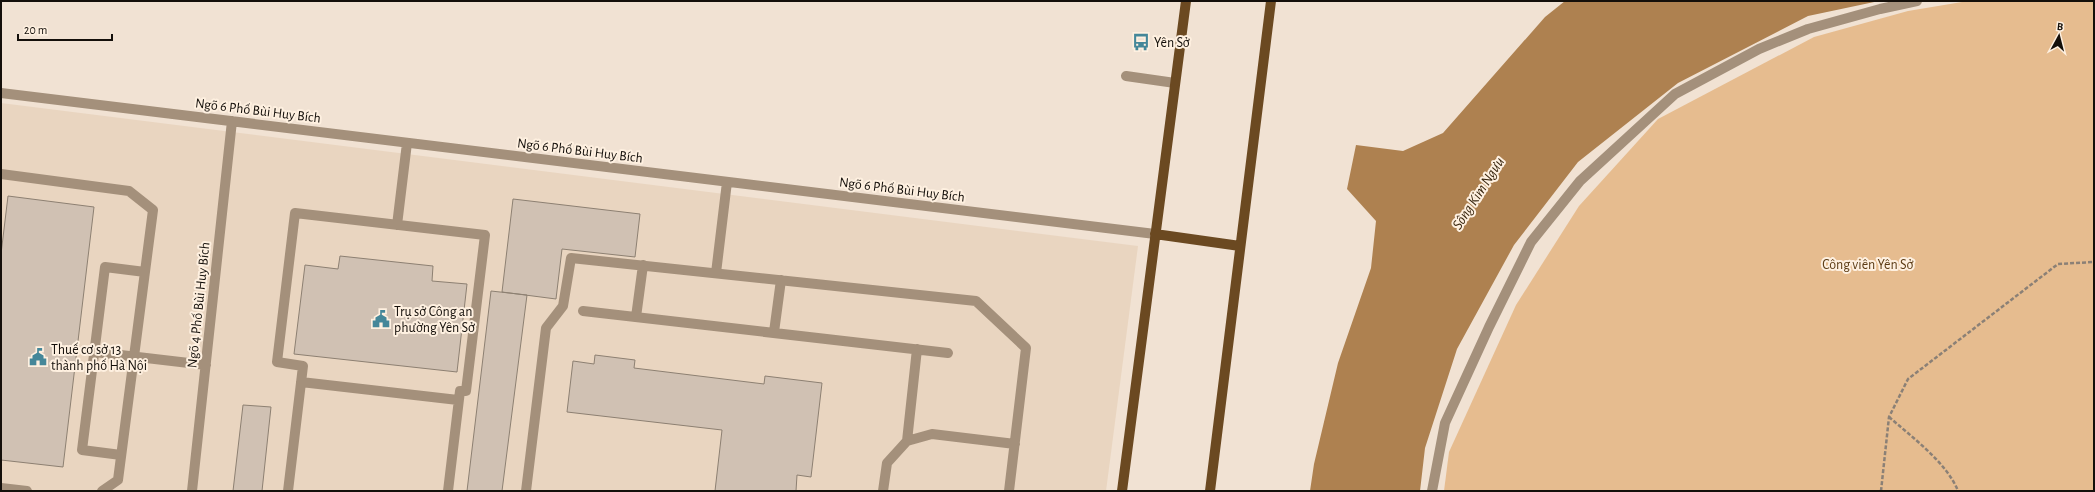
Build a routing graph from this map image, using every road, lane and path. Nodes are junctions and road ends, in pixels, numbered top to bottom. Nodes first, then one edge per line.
1 (1186, 1) edge
2 (1271, 1) edge
3 (1917, 1) edge
4 (1126, 76) dead end
5 (1175, 83) junction
6 (1, 93) edge
7 (232, 121) junction
8 (407, 143) junction
9 (1, 174) edge
10 (727, 182) junction
11 (396, 225) junction
12 (1155, 234) junction
13 (1240, 246) junction
14 (2094, 262) edge
15 (643, 265) junction
16 (145, 272) junction
17 (716, 273) junction
18 (781, 280) junction
19 (582, 311) dead end
20 (636, 317) junction
21 (774, 332) junction
22 (917, 349) junction
23 (94, 352) junction
24 (948, 353) dead end
25 (134, 356) junction
26 (206, 365) junction
27 (301, 382) junction
28 (458, 400) junction
29 (1890, 417) junction
30 (907, 441) junction
31 (1015, 444) junction
32 (121, 455) junction
33 (1, 488) edge
34 (27, 491) edge
35 (102, 491) edge
36 (192, 491) edge
37 (288, 491) edge
38 (448, 491) edge
39 (526, 491) edge
40 (883, 491) edge
41 (1009, 491) edge
42 (1122, 491) edge
43 (1210, 491) edge
44 (1432, 491) edge
45 (1880, 491) edge
46 (1958, 491) edge

1 - 5 main road
2 - 13 main road
3 - 44 street
4 - 5 street
5 - 12 main road
6 - 7 street, Ngõ 6 Phố Bùi Huy Bích
7 - 8 street, Ngõ 6 Phố Bùi Huy Bích
7 - 26 street, Ngõ 4 Phố Bùi Huy Bích
8 - 10 street, Ngõ 6 Phố Bùi Huy Bích
8 - 11 street
9 - 16 street
10 - 12 street, Ngõ 6 Phố Bùi Huy Bích
10 - 17 street
11 - 27 street
11 - 28 street
12 - 13 main road
12 - 42 main road
13 - 43 main road
14 - 29 path
15 - 17 street
15 - 20 street
15 - 39 street
16 - 23 street
16 - 25 street
17 - 18 street
18 - 21 street
18 - 31 street
19 - 20 street
20 - 21 street
21 - 22 street
22 - 24 street
22 - 30 street
23 - 25 street
23 - 32 street
25 - 26 street
25 - 32 street
26 - 36 street, Ngõ 4 Phố Bùi Huy Bích
27 - 28 street
27 - 37 street
28 - 38 street
29 - 45 path
29 - 46 path
30 - 31 street
30 - 40 street
31 - 41 street
32 - 35 street
33 - 34 street

